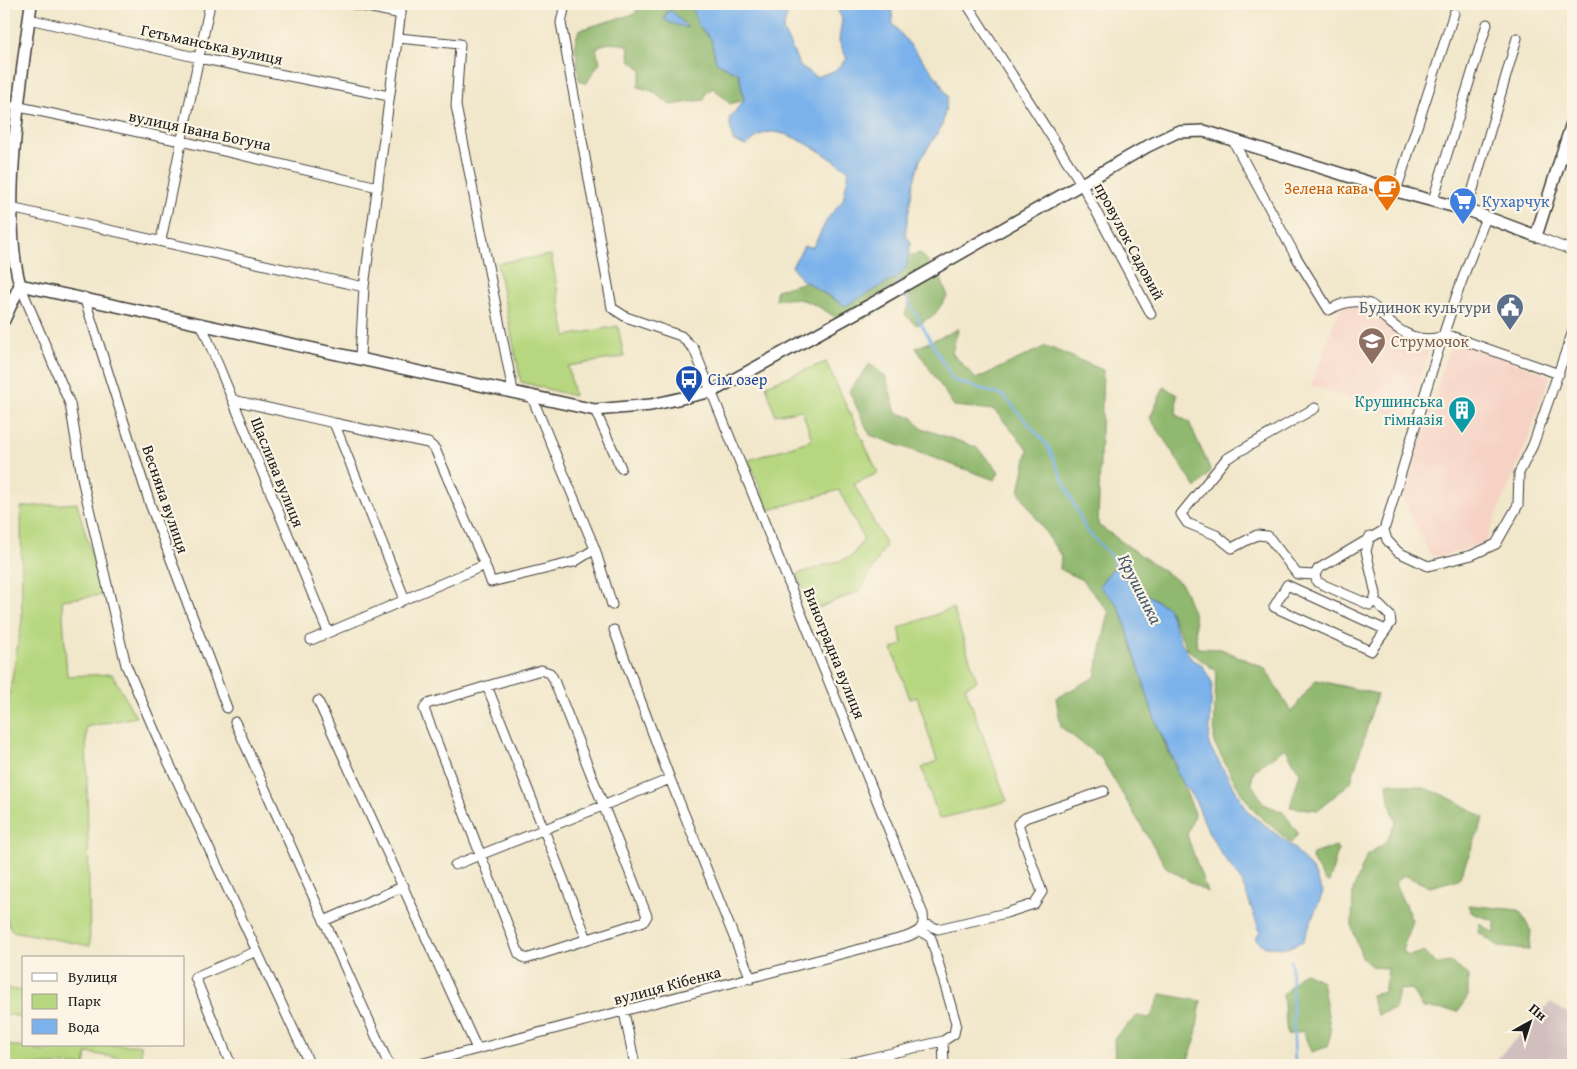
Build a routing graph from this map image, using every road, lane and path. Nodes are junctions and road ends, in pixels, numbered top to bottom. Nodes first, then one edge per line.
1 (31, 4) edge
2 (210, 4) edge
3 (353, 4) edge
4 (402, 4) edge
5 (566, 4) edge
6 (967, 4) edge
7 (1454, 13) dead end
8 (401, 14) junction
9 (29, 19) junction
10 (1487, 24) dead end
11 (398, 38) junction
12 (1517, 38) dead end
13 (199, 58) junction
14 (389, 96) junction
15 (15, 106) junction
16 (1573, 120) edge
17 (1232, 139) junction
18 (8, 140) edge
19 (181, 141) junction
20 (1081, 183) junction
21 (378, 187) junction
22 (1396, 192) junction
23 (6, 200) edge
24 (1433, 200) junction
25 (1466, 210) junction
26 (1486, 218) junction
27 (1536, 236) junction
28 (161, 240) junction
29 (1573, 251) edge
30 (20, 285) junction
31 (364, 287) junction
32 (84, 297) junction
33 (1152, 314) dead end
34 (4, 320) edge
35 (201, 323) junction
36 (1573, 331) edge
37 (1443, 337) junction
38 (360, 358) junction
39 (1559, 374) junction
40 (513, 391) junction
41 (713, 391) junction
42 (531, 395) junction
43 (233, 400) junction
44 (1315, 408) dead end
45 (595, 410) junction
46 (334, 423) junction
47 (621, 468) dead end
48 (1384, 530) junction
49 (1370, 536) junction
50 (595, 549) junction
51 (485, 565) junction
52 (1297, 574) junction
53 (1315, 575) junction
54 (1287, 585) junction
55 (403, 600) junction
56 (1374, 600) junction
57 (612, 605) dead end
58 (614, 630) dead end
59 (1386, 630) junction
60 (328, 632) junction
61 (311, 640) dead end
62 (487, 686) junction
63 (318, 701) dead end
64 (227, 708) dead end
65 (235, 722) dead end
66 (670, 779) junction
67 (1104, 792) dead end
68 (602, 806) junction
69 (543, 829) junction
70 (480, 855) junction
71 (455, 865) dead end
72 (404, 886) junction
73 (324, 921) junction
74 (923, 928) junction
75 (588, 939) junction
76 (258, 951) junction
77 (751, 979) junction
78 (624, 1012) junction
79 (944, 1041) junction
80 (477, 1049) junction
81 (232, 1065) edge
82 (310, 1065) edge
83 (389, 1065) edge
84 (416, 1065) edge
85 (635, 1065) edge
86 (841, 1065) edge
87 (944, 1065) edge

1 - 9 street
2 - 13 street
3 - 8 street
4 - 8 street
5 - 41 street, Виноградна вулиця
6 - 20 street, провулок Садовий
7 - 22 street
8 - 11 street
9 - 13 street, Гетьманська вулиця
9 - 15 street
10 - 24 street
11 - 14 street
11 - 40 street
12 - 25 street
13 - 14 street, Гетьманська вулиця
13 - 19 street
14 - 21 street
15 - 18 street
15 - 19 street, вулиця Івана Богуна
16 - 27 street
17 - 20 street
17 - 22 street
17 - 37 street
18 - 23 street
19 - 21 street, вулиця Івана Богуна
19 - 28 street
20 - 33 street, провулок Садовий
20 - 41 street
21 - 31 street
22 - 24 street
23 - 28 street
23 - 30 street
24 - 25 street
25 - 26 street
26 - 27 street
26 - 37 street
27 - 29 street
28 - 31 street
30 - 32 street
30 - 34 street
30 - 76 street
31 - 38 street
32 - 35 street
32 - 64 street, Весняна вулиця
35 - 38 street
35 - 43 street, Щаслива вулиця
36 - 39 street
37 - 39 street
37 - 48 street
38 - 40 street
39 - 48 street
40 - 42 street
41 - 45 street
41 - 74 street, Виноградна вулиця
42 - 45 street
42 - 50 street
43 - 46 street
43 - 60 street, Щаслива вулиця
44 - 52 street
45 - 47 street
46 - 51 street
46 - 55 street
48 - 49 street
49 - 53 street
49 - 56 street
50 - 51 street
50 - 57 street
51 - 55 street
52 - 53 street
52 - 54 street
53 - 56 street
54 - 59 street
54 - 59 street
55 - 60 street
56 - 59 street
58 - 66 street
60 - 61 street
62 - 68 street
62 - 69 street
62 - 70 street
63 - 72 street
65 - 73 street
66 - 68 street
66 - 77 street
67 - 74 street
68 - 69 street
68 - 75 street
69 - 70 street
69 - 75 street
70 - 71 street
70 - 75 street
72 - 73 street
72 - 80 street
73 - 83 street
74 - 77 street, вулиця Кібенка
74 - 79 street
76 - 81 street
76 - 82 street
77 - 78 street, вулиця Кібенка
78 - 80 street, вулиця Кібенка
78 - 85 street
79 - 86 street
79 - 87 street
80 - 84 street, вулиця Кібенка

